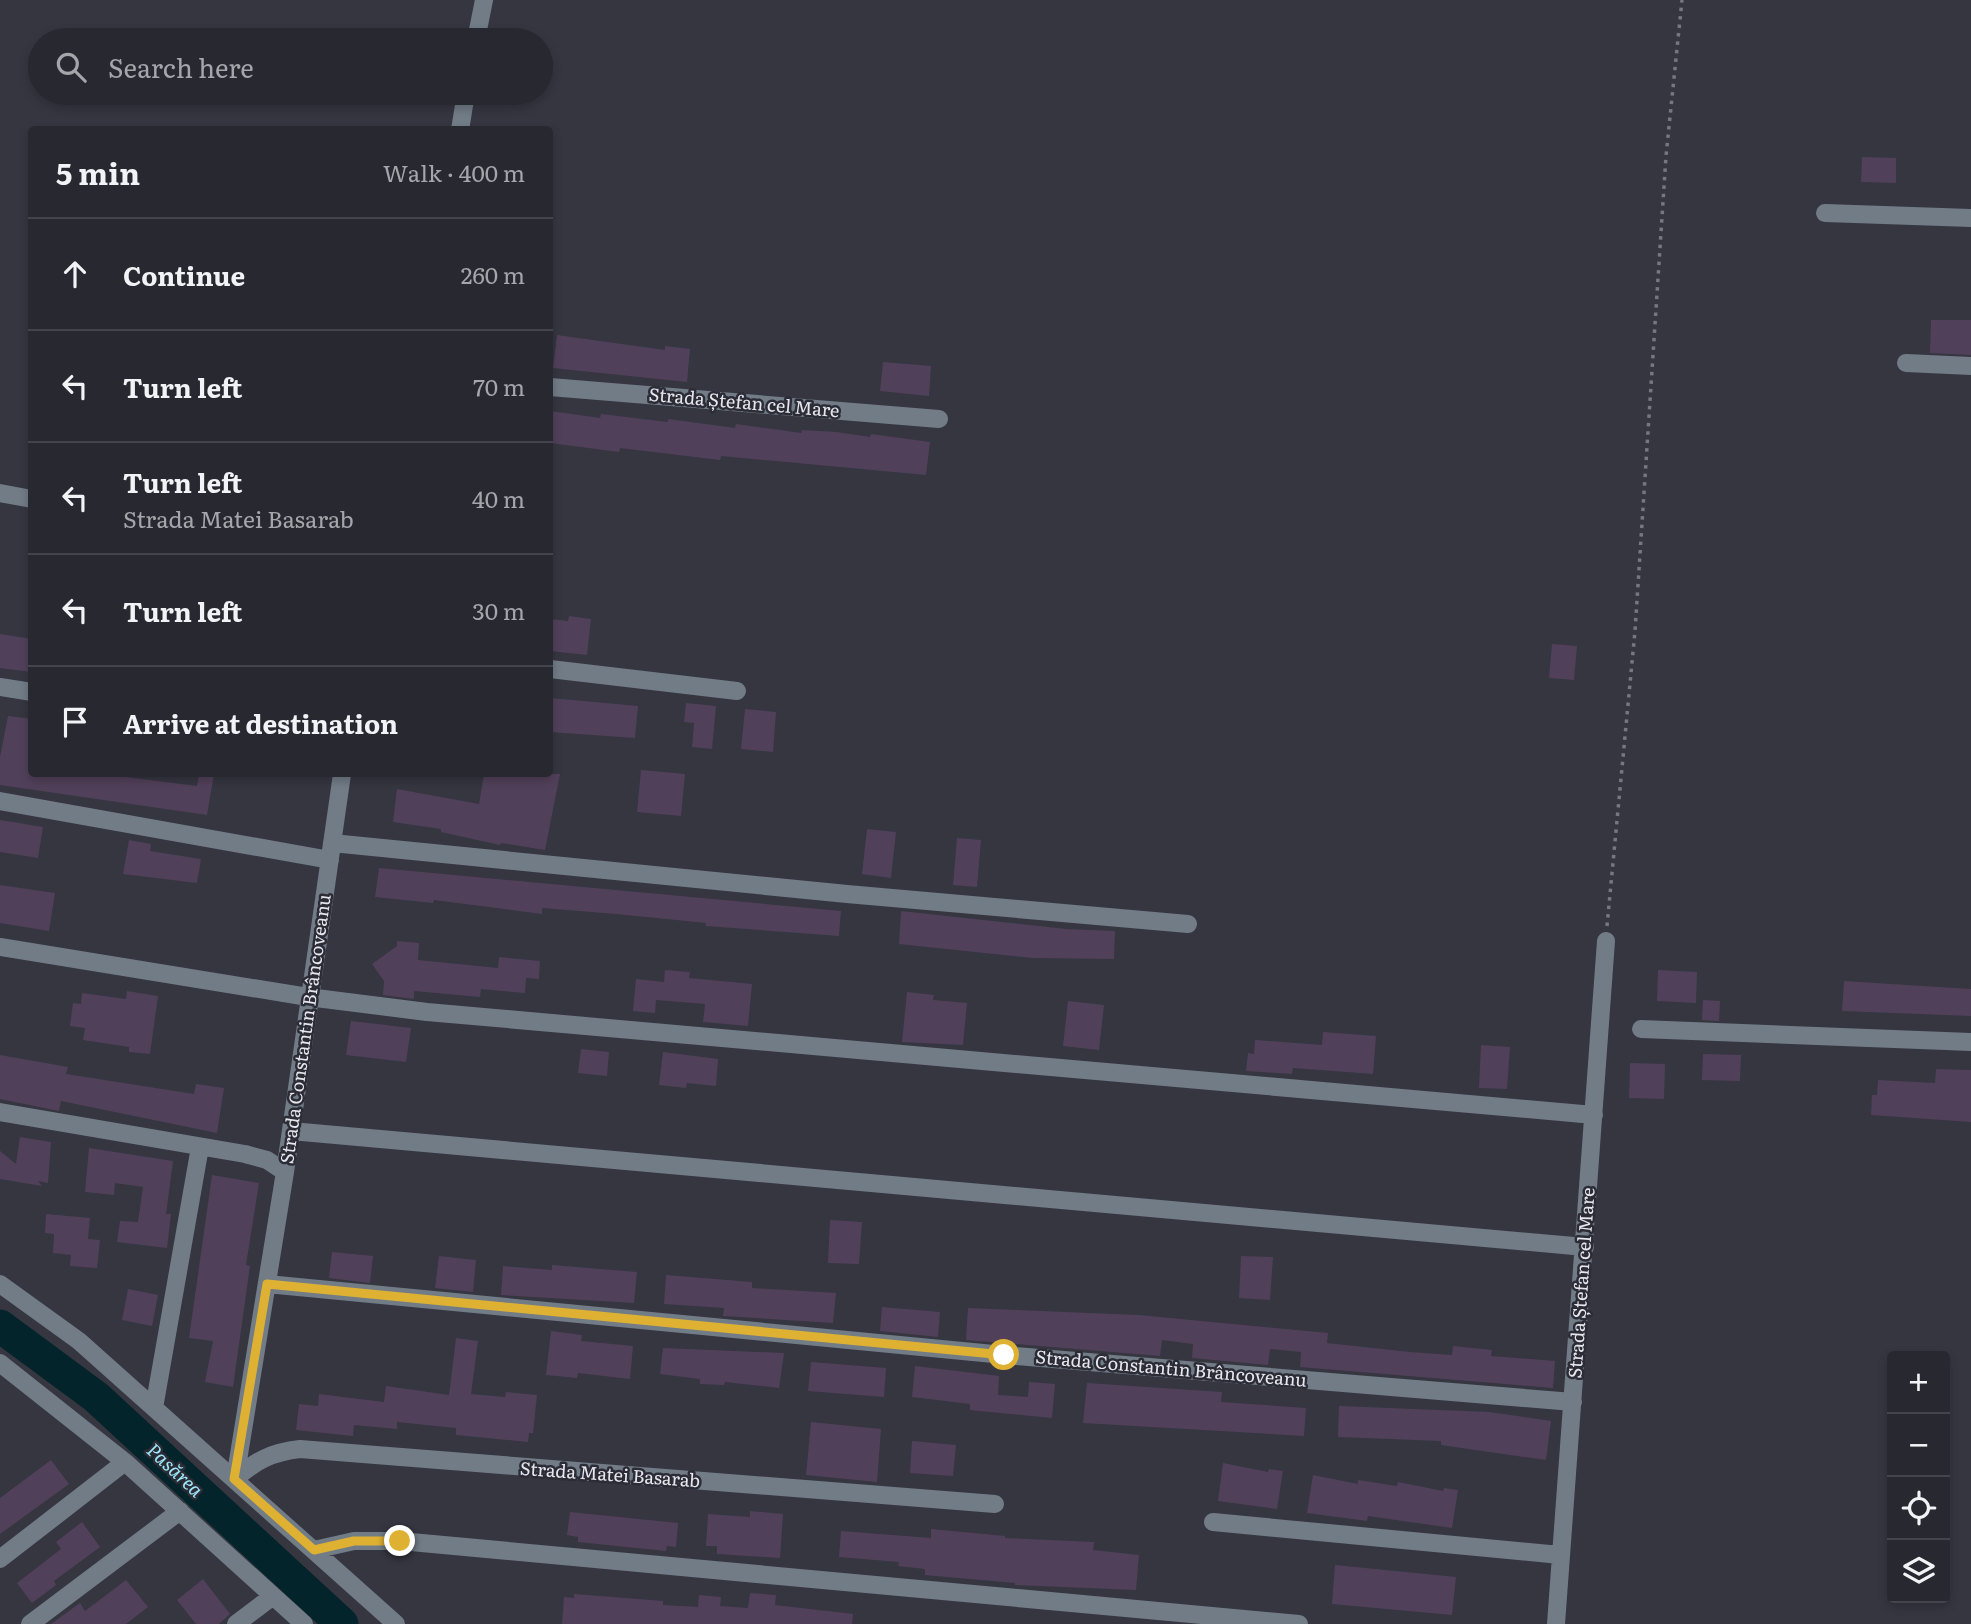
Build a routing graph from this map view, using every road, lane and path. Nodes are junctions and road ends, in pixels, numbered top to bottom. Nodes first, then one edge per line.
1 (484, 0) edge
2 (1682, 0) edge
3 (478, 28) edge
4 (464, 105) edge
5 (461, 126) edge
6 (1825, 213) dead end
7 (1971, 218) edge
8 (1906, 363) dead end
9 (1971, 366) edge
10 (553, 387) edge
11 (939, 419) dead end
12 (0, 493) edge
13 (28, 498) edge
14 (553, 669) edge
15 (0, 687) edge
16 (28, 691) edge
17 (737, 691) dead end
18 (342, 777) edge
19 (0, 801) edge
20 (331, 852) junction
21 (1188, 924) dead end
22 (1606, 941) joint
23 (0, 947) edge
24 (308, 998) junction
25 (1641, 1029) dead end
26 (1971, 1042) edge
27 (0, 1112) edge
28 (1594, 1115) junction
29 (290, 1131) junction
30 (200, 1147) junction
31 (285, 1172) junction
32 (1585, 1248) junction
33 (0, 1284) edge
34 (267, 1284) junction
35 (0, 1363) edge
36 (1573, 1402) junction
37 (154, 1408) junction
38 (125, 1462) junction
39 (234, 1479) junction
40 (995, 1504) dead end
41 (180, 1511) junction
42 (1213, 1522) dead end
43 (314, 1550) junction
44 (1560, 1555) junction
45 (0, 1559) edge
46 (273, 1596) junction
47 (30, 1624) edge
48 (236, 1624) edge
49 (304, 1624) edge
50 (396, 1624) edge
51 (1299, 1624) edge
52 (1556, 1624) edge

1 - 3 street
2 - 22 path
4 - 5 street
6 - 7 street
8 - 9 street
10 - 11 street, Strada Ștefan cel Mare
12 - 13 street
14 - 17 street
15 - 16 street
18 - 20 street, Strada Constantin Brâncoveanu
19 - 20 street
20 - 21 street
20 - 24 street, Strada Constantin Brâncoveanu
22 - 28 street, Strada Ștefan cel Mare
23 - 24 street
24 - 28 street
24 - 29 street, Strada Constantin Brâncoveanu
25 - 26 street
27 - 30 street
28 - 32 street, Strada Ștefan cel Mare
29 - 31 street, Strada Constantin Brâncoveanu
29 - 32 street
30 - 31 street
30 - 37 street
31 - 34 street, Strada Constantin Brâncoveanu
32 - 36 street, Strada Ștefan cel Mare
33 - 37 street
34 - 36 street, Strada Constantin Brâncoveanu
34 - 39 street, Strada Constantin Brâncoveanu
35 - 38 street
36 - 44 street, Strada Ștefan cel Mare
37 - 39 street
38 - 41 street
38 - 45 street
39 - 40 street, Strada Matei Basarab
39 - 43 street
41 - 46 street
41 - 47 street
42 - 44 street
43 - 50 street
43 - 51 street
44 - 52 street, Strada Ștefan cel Mare
46 - 48 street
46 - 49 street

